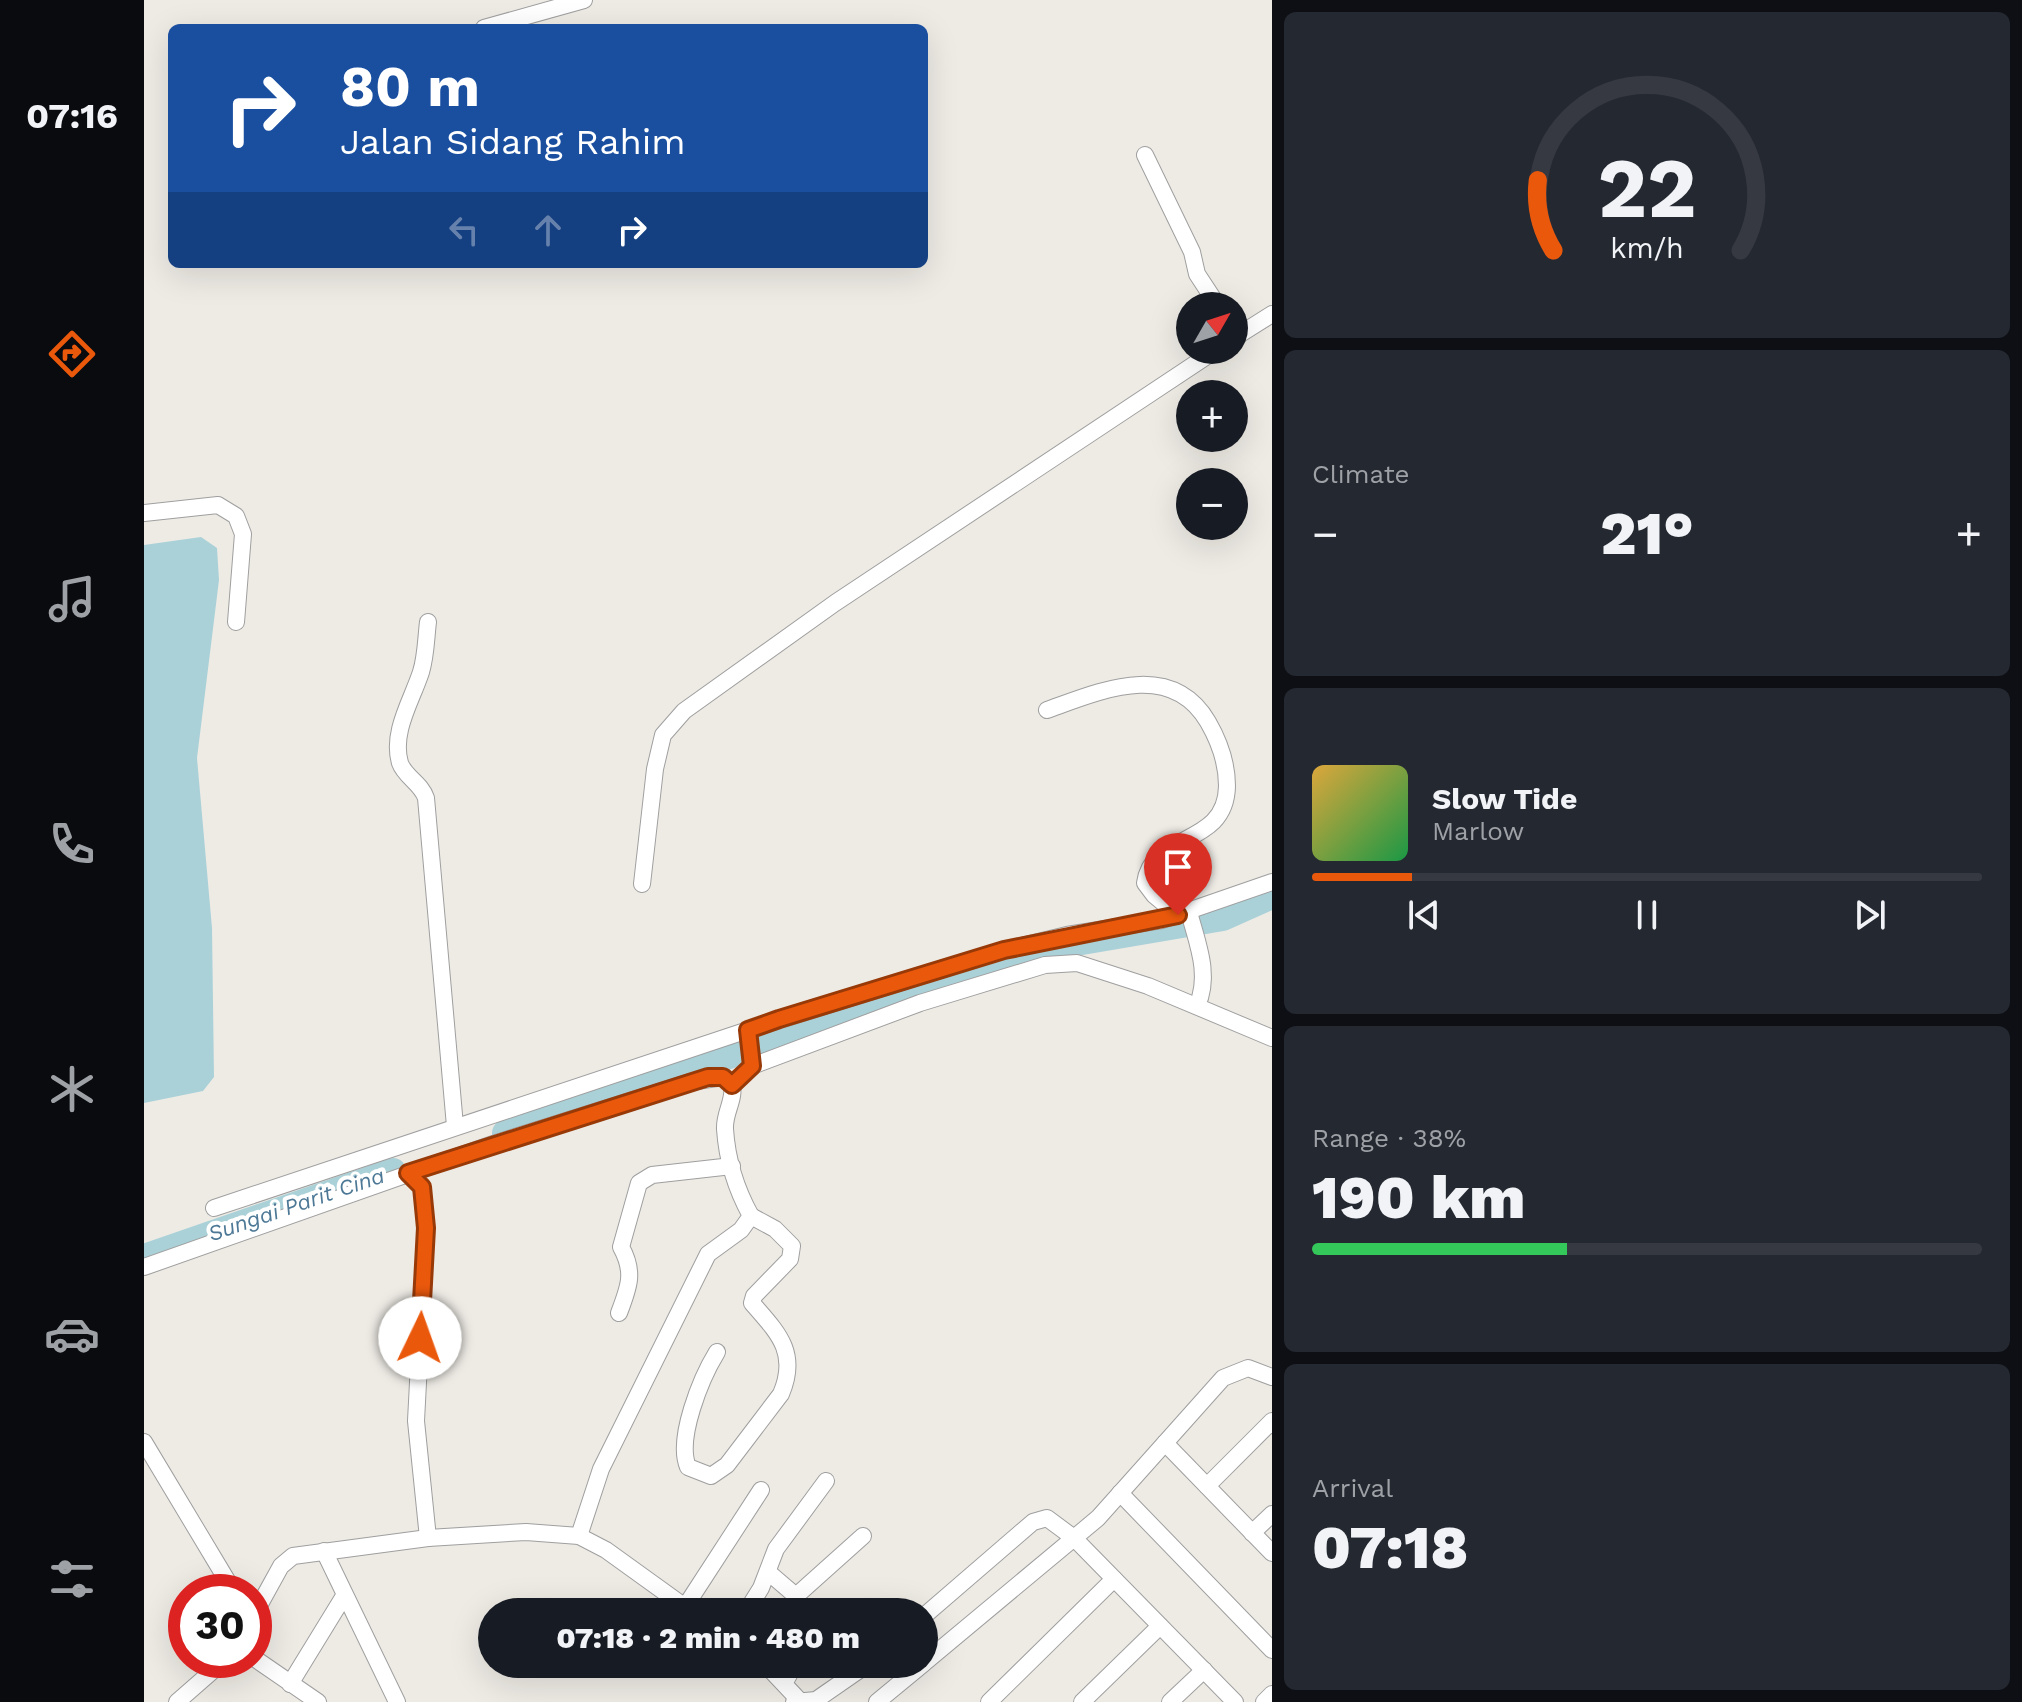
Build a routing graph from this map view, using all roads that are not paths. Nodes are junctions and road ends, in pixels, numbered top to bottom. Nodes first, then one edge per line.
1 (584, 0) edge
2 (498, 24) edge
3 (1145, 155) dead end
4 (1209, 292) edge
5 (1272, 314) edge
6 (1250, 328) edge
7 (1195, 364) edge
8 (144, 513) edge
9 (236, 622) dead end
10 (428, 622) dead end
11 (1047, 710) dead end
12 (1272, 882) edge
13 (642, 884) dead end
14 (1188, 920) junction
15 (1199, 999) junction
16 (748, 1033) junction
17 (1272, 1038) edge
18 (743, 1074) junction
19 (455, 1126) junction
20 (732, 1166) junction
21 (408, 1173) junction
22 (214, 1208) dead end
23 (751, 1216) junction
24 (144, 1267) edge
25 (619, 1313) dead end
26 (717, 1352) dead end
27 (1272, 1377) edge
28 (1272, 1421) edge
29 (144, 1442) edge
30 (1165, 1443) junction
31 (826, 1481) dead end
32 (1207, 1486) junction
33 (761, 1490) dead end
34 (1120, 1493) junction
35 (1272, 1514) edge
36 (1252, 1533) junction
37 (579, 1536) junction
38 (863, 1536) dead end
39 (428, 1538) junction
40 (1074, 1538) junction
41 (324, 1551) junction
42 (1272, 1553) edge
43 (768, 1572) junction
44 (223, 1574) edge
45 (1114, 1579) junction
46 (272, 1582) edge
47 (344, 1596) junction
48 (672, 1598) edge
49 (696, 1598) edge
50 (754, 1598) edge
51 (792, 1598) edge
52 (804, 1598) edge
53 (938, 1604) edge
54 (1160, 1626) junction
55 (1272, 1650) edge
56 (938, 1651) edge
57 (1204, 1670) junction
58 (272, 1671) edge
59 (204, 1678) edge
60 (781, 1678) edge
61 (787, 1678) edge
62 (848, 1678) edge
63 (906, 1678) edge
64 (785, 1682) junction
65 (290, 1684) junction
66 (1272, 1694) edge
67 (796, 1700) edge
68 (177, 1702) edge
69 (318, 1702) edge
70 (397, 1702) edge
71 (877, 1702) edge
72 (989, 1702) edge
73 (1082, 1702) edge
74 (1170, 1702) edge
75 (1235, 1702) edge
76 (1264, 1702) edge

1 - 2 street
3 - 4 street
5 - 6 street
7 - 13 street
8 - 9 street
10 - 19 street
11 - 14 street
12 - 14 street
14 - 15 street
14 - 16 street
15 - 17 street
15 - 18 street
16 - 18 street
16 - 19 street
18 - 20 street
18 - 21 street
19 - 22 street
20 - 23 street
20 - 25 street
21 - 24 street
21 - 39 street
23 - 26 street
23 - 37 street
27 - 30 street
28 - 32 street
29 - 44 street
30 - 32 street
30 - 34 street
31 - 43 street
32 - 36 street
33 - 49 street
34 - 40 street
34 - 55 street
35 - 36 street
36 - 42 street
37 - 39 street
37 - 48 street
38 - 52 street
39 - 41 street
40 - 45 street
40 - 53 street
40 - 56 street
41 - 46 street
41 - 47 street
43 - 50 street
43 - 51 street
45 - 54 street
45 - 72 street
47 - 65 street
47 - 70 street
54 - 57 street
54 - 73 street
57 - 74 street
57 - 75 street
58 - 65 street
59 - 68 street
60 - 64 street
61 - 64 street
62 - 67 street
63 - 71 street
64 - 67 street
65 - 69 street
66 - 76 street

